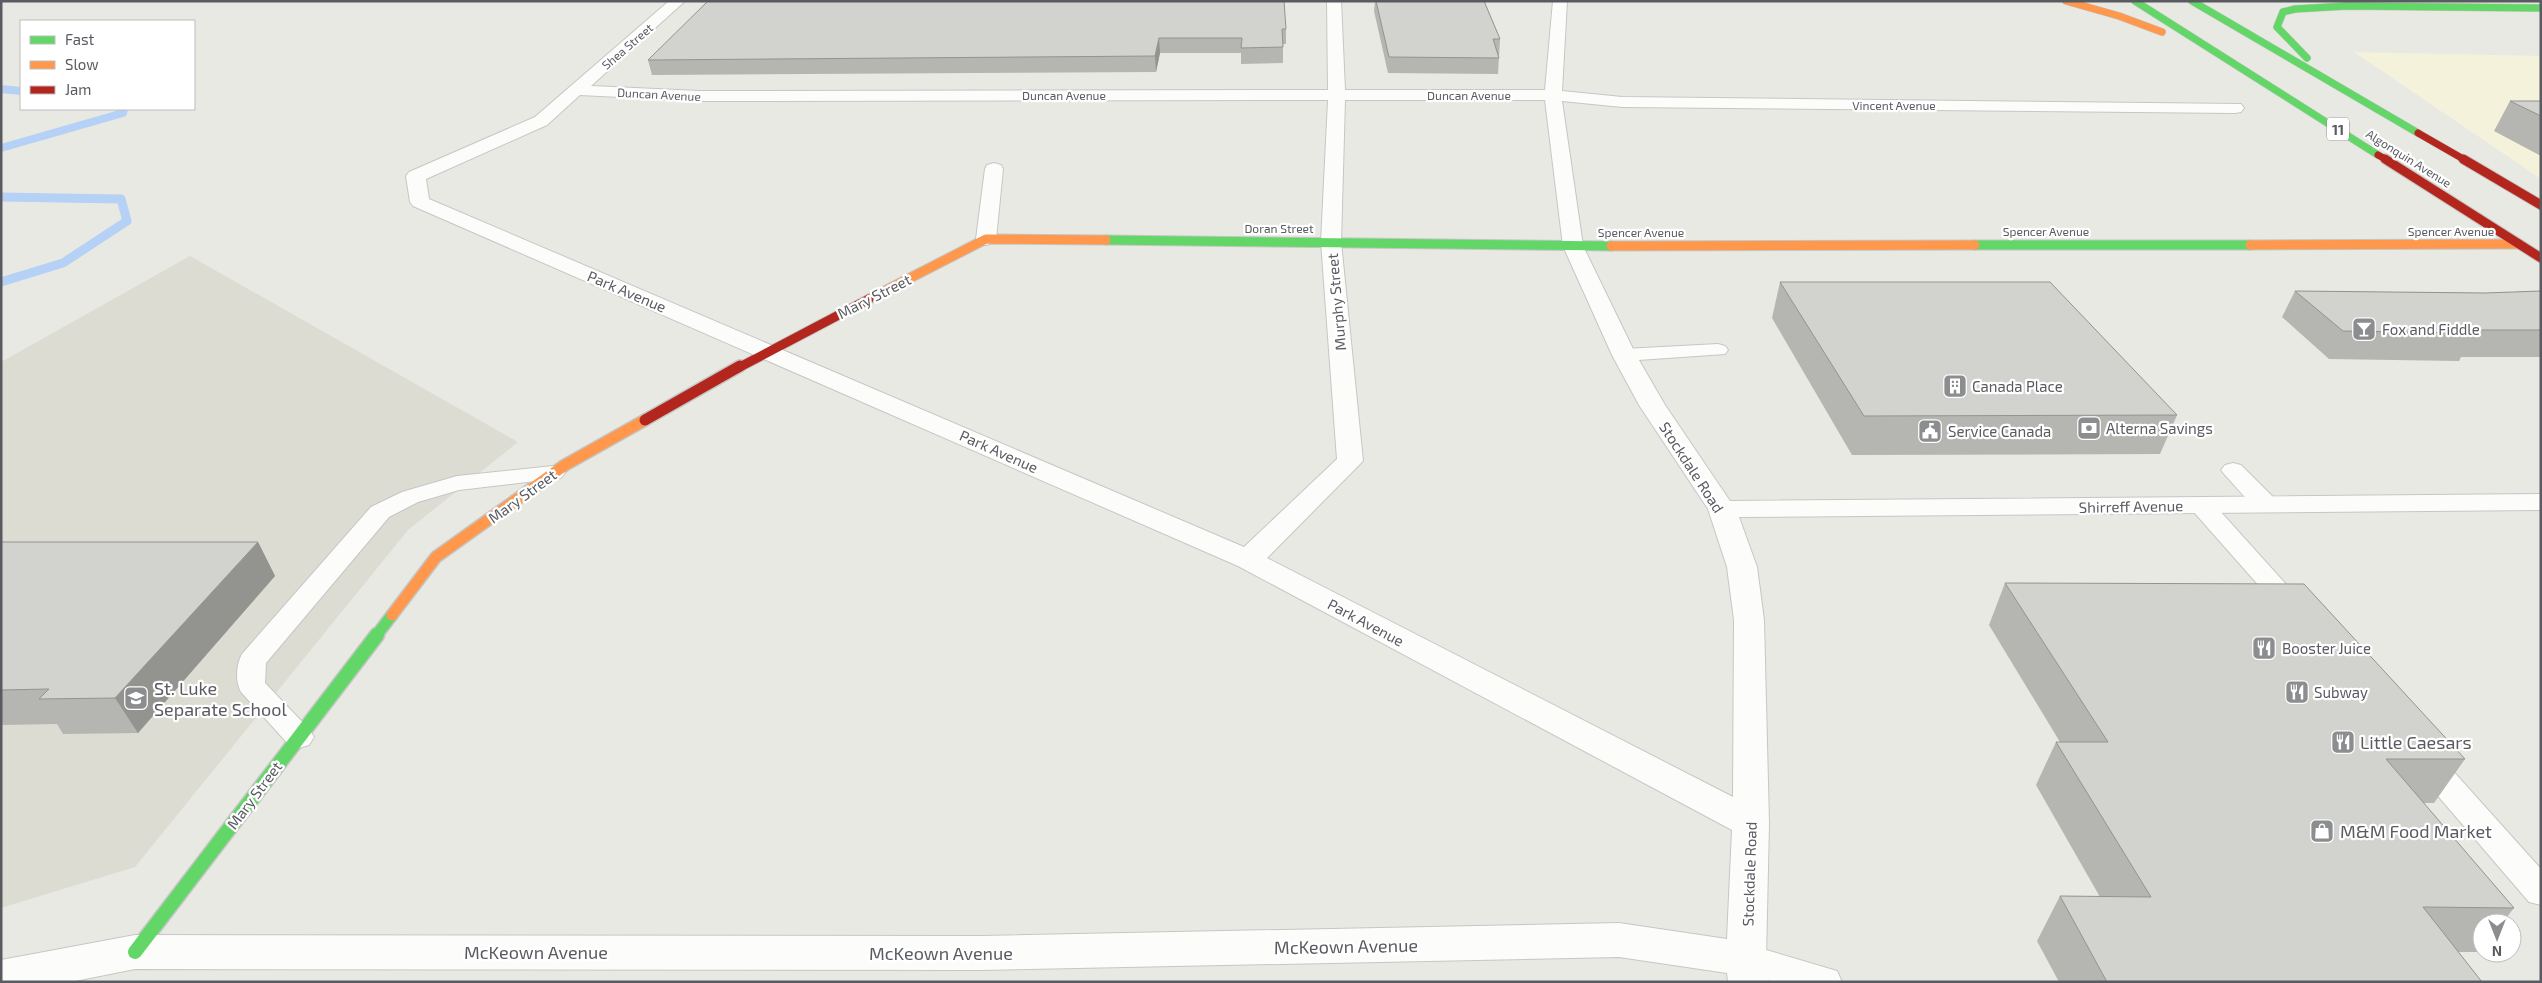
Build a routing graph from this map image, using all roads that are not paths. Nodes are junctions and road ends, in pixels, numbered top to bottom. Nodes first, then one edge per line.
1 (678, 1) edge
2 (1334, 1) edge
3 (1560, 1) edge
4 (2066, 1) edge
5 (2135, 1) edge
6 (2192, 1) edge
7 (2417, 1) edge
8 (2470, 1) edge
9 (2524, 1) edge
10 (2541, 6) edge
11 (2223, 57) junction
12 (2332, 84) junction
13 (575, 90) junction
14 (1337, 94) junction
15 (1553, 95) junction
16 (2234, 108) dead end
17 (994, 169) dead end
18 (2536, 199) edge
19 (986, 239) junction
20 (1331, 242) junction
21 (2519, 244) junction
22 (1573, 246) junction
23 (2541, 258) edge
24 (767, 350) junction
25 (1718, 350) dead end
26 (1624, 356) junction
27 (2233, 470) dead end
28 (553, 473) junction
29 (2541, 502) edge
30 (2267, 504) junction
31 (2201, 505) junction
32 (1722, 510) junction
33 (1248, 560) junction
34 (2308, 626) edge
35 (299, 737) junction
36 (2406, 737) edge
37 (1751, 823) junction
38 (2541, 892) edge
39 (134, 952) junction
40 (1747, 970) edge
41 (1, 978) edge
42 (1825, 982) edge

1 - 13 street, Shea Street
2 - 14 street, Murphy Street
3 - 15 street, Stockdale Road
4 - 11 main road
5 - 11 main road, Algonquin Avenue / 11
6 - 12 main road, Algonquin Avenue / 11
7 - 10 main road
8 - 10 main road
9 - 10 main road
10 - 12 main road
11 - 21 main road, Algonquin Avenue / 11
12 - 18 main road, Algonquin Avenue / 11
13 - 14 street, Duncan Avenue
13 - 24 street, Park Avenue
14 - 15 street, Duncan Avenue
14 - 20 street, Murphy Street
15 - 16 street, Vincent Avenue
15 - 22 street, Stockdale Road
17 - 19 street
19 - 20 main road, Doran Street
19 - 24 main road, Mary Street
20 - 22 main road, Doran Street
20 - 33 street, Murphy Street
21 - 22 main road, Spencer Avenue
21 - 23 main road, Algonquin Avenue / 11
22 - 26 street, Stockdale Road
24 - 28 main road, Mary Street
24 - 33 street, Park Avenue
25 - 26 lane
26 - 32 street, Stockdale Road
27 - 30 lane
28 - 35 main road, Mary Street
28 - 35 lane
29 - 30 street, Shirreff Avenue
30 - 31 street, Shirreff Avenue
31 - 32 street, Shirreff Avenue
31 - 34 lane
32 - 37 street, Stockdale Road
33 - 37 street, Park Avenue
35 - 39 main road, Mary Street
36 - 38 lane
37 - 40 street, Stockdale Road
39 - 40 street, McKeown Avenue
39 - 41 street, McKeown Avenue
40 - 42 lane

